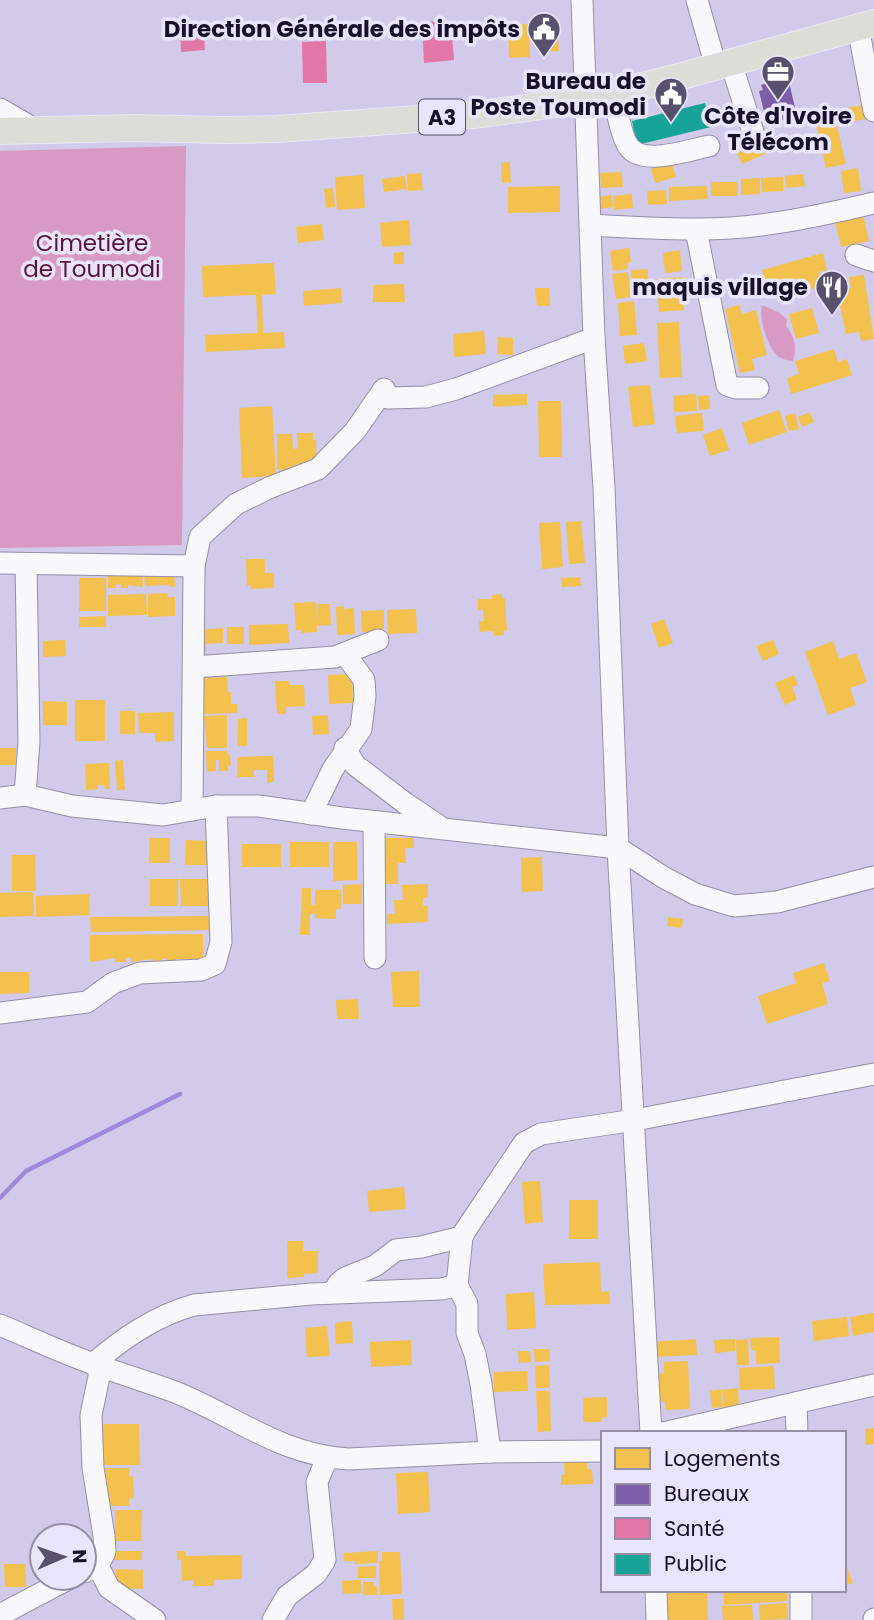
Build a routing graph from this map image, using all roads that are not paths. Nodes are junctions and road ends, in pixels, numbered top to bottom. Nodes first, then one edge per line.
1 (582, 0) edge
2 (697, 0) edge
3 (711, 0) edge
4 (866, 25) edge
5 (708, 38) junction
6 (724, 65) junction
7 (613, 93) junction
8 (586, 100) junction
9 (0, 109) edge
10 (874, 111) edge
11 (0, 131) edge
12 (38, 131) junction
13 (753, 132) dead end
14 (709, 146) dead end
15 (874, 203) edge
16 (591, 225) junction
17 (696, 230) junction
18 (594, 338) junction
19 (758, 388) dead end
20 (0, 563) edge
21 (26, 564) junction
22 (194, 566) junction
23 (378, 640) dead end
24 (345, 654) junction
25 (194, 667) junction
26 (345, 748) junction
27 (26, 795) junction
28 (0, 798) edge
29 (216, 806) junction
30 (192, 810) junction
31 (311, 814) junction
32 (374, 822) junction
33 (442, 828) junction
34 (618, 848) junction
35 (874, 877) edge
36 (374, 958) dead end
37 (0, 1013) edge
38 (874, 1074) edge
39 (635, 1120) junction
40 (462, 1237) junction
41 (457, 1285) junction
42 (333, 1292) junction
43 (0, 1325) edge
44 (97, 1366) junction
45 (874, 1385) edge
46 (796, 1403) junction
47 (652, 1431) edge
48 (672, 1431) edge
49 (797, 1431) edge
50 (601, 1451) edge
51 (490, 1452) junction
52 (327, 1458) junction
53 (98, 1560) edge
54 (98, 1576) edge
55 (44, 1592) edge
56 (656, 1592) edge
57 (801, 1592) edge
58 (0, 1615) edge
59 (155, 1620) edge
60 (273, 1620) edge
61 (657, 1620) edge
62 (802, 1620) edge

1 - 8 street
2 - 5 street
3 - 5 street
4 - 6 main road, A3
4 - 10 street
5 - 6 street
6 - 7 main road, A3
6 - 13 street
7 - 8 main road, A3
7 - 14 street
8 - 12 main road, A3
8 - 16 street
9 - 12 street
11 - 12 main road, A3
15 - 17 street
16 - 17 street
16 - 18 street
17 - 19 street
18 - 22 street
18 - 34 street
20 - 21 street
21 - 22 street
21 - 27 street
22 - 25 street
23 - 24 street
24 - 25 street
24 - 26 street
25 - 30 street
26 - 31 street
26 - 33 street
27 - 28 street
27 - 30 street
29 - 30 street
29 - 31 street
29 - 37 street
31 - 32 street
32 - 33 street
32 - 36 street
33 - 34 street
34 - 35 street
34 - 39 street
38 - 39 street
39 - 40 street
39 - 47 street
40 - 41 street
40 - 42 street
41 - 42 street
41 - 51 street
42 - 44 street
43 - 44 street
44 - 52 street
44 - 53 street
45 - 46 street
46 - 48 street
46 - 49 street
50 - 51 street
51 - 52 street
52 - 60 street
54 - 59 street
55 - 58 street
56 - 61 street
57 - 62 street

